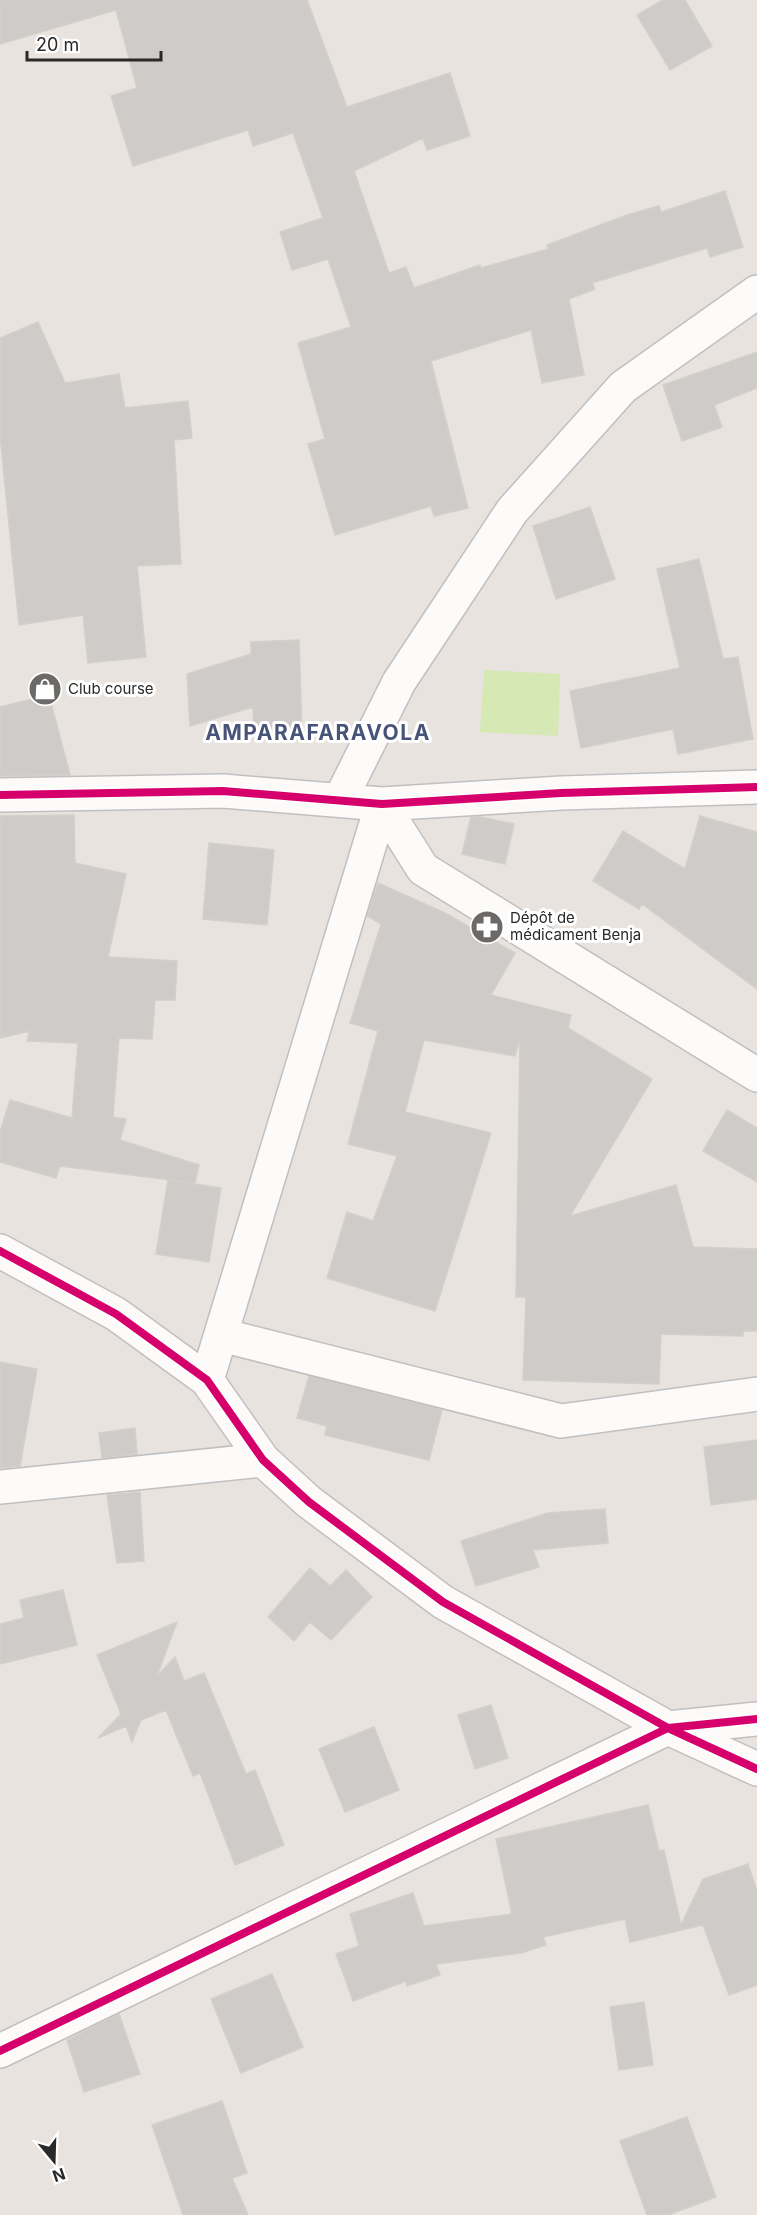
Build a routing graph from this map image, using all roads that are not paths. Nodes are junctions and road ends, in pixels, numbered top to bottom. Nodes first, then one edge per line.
1 (757, 292) edge
2 (757, 788) edge
3 (0, 795) edge
4 (340, 800) junction
5 (382, 804) junction
6 (757, 1074) edge
7 (0, 1251) edge
8 (221, 1335) junction
9 (207, 1380) junction
10 (757, 1394) edge
11 (263, 1460) junction
12 (0, 1487) edge
13 (757, 1719) edge
14 (668, 1728) junction
15 (757, 1769) edge
16 (0, 2051) edge

1 - 4 street
2 - 5 street
3 - 4 street
4 - 5 street
5 - 6 street
5 - 8 street
7 - 9 street
8 - 9 street
8 - 10 street
9 - 11 street
11 - 12 street
11 - 14 street
13 - 14 street
14 - 15 street
14 - 16 street

